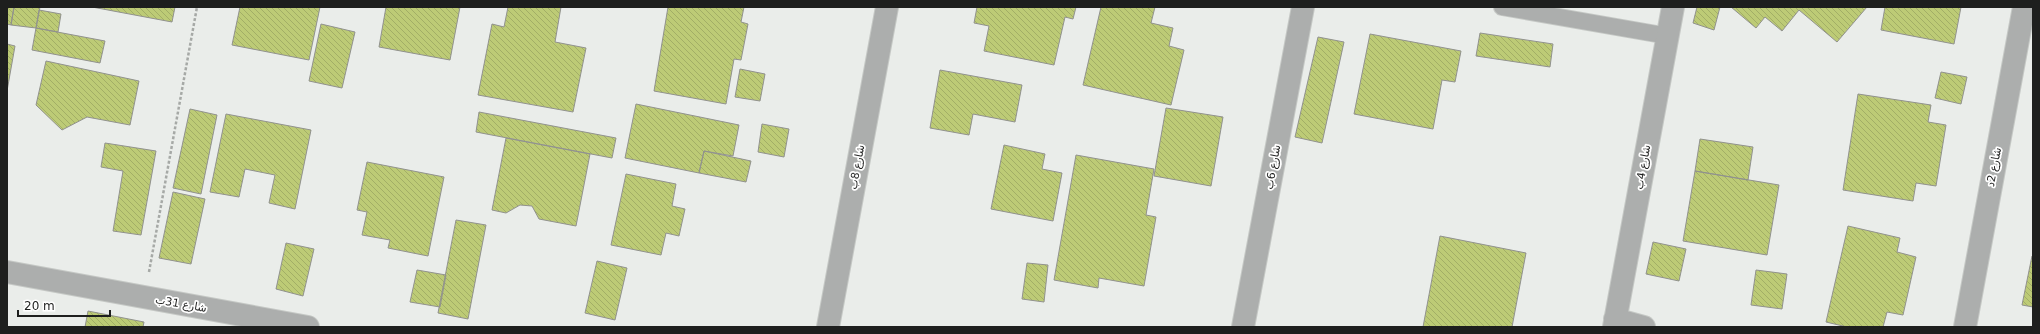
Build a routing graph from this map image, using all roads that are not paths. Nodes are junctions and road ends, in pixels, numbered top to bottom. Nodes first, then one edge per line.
1 (887, 7) edge
2 (1303, 7) edge
3 (1502, 7) edge
4 (1673, 7) edge
5 (2024, 7) edge
6 (1668, 36) junction
7 (7, 272) edge
8 (257, 323) edge
9 (1614, 323) edge
10 (285, 325) edge
11 (308, 327) edge
12 (828, 327) edge
13 (1243, 327) edge
14 (1644, 327) edge
15 (1965, 327) edge

1 - 12 street, شارع 8ب
2 - 13 street, شارع 6ب
3 - 6 lane
4 - 6 street, شارع 4ب
5 - 15 street, شارع 2د
6 - 9 street, شارع 4ب
7 - 8 street, شارع 31ب
8 - 10 street, شارع 31ب
9 - 14 street
10 - 11 street, شارع 31ب

